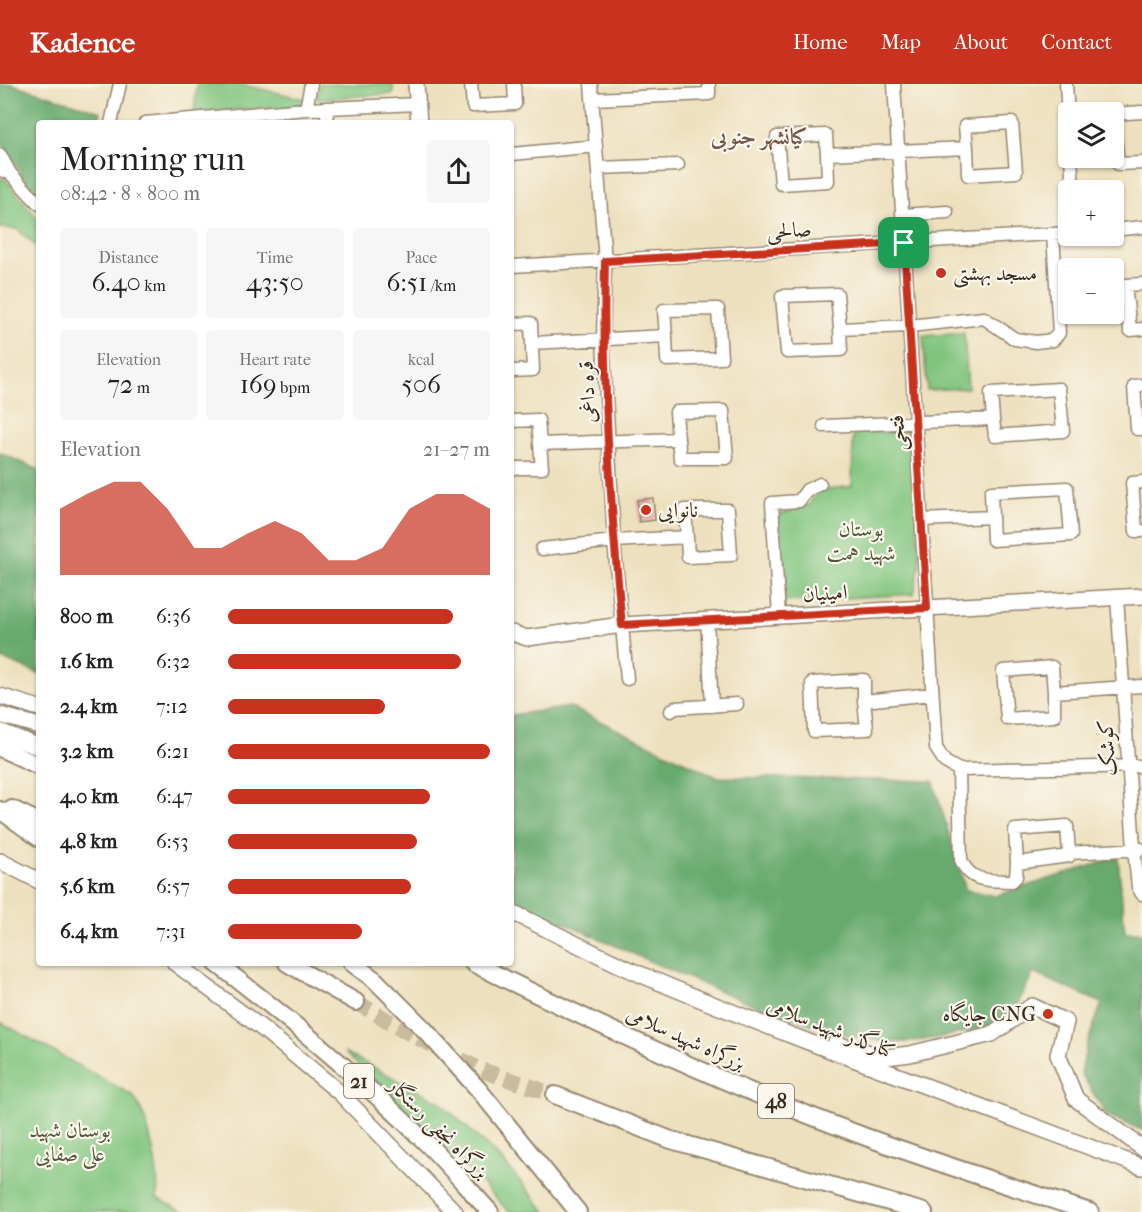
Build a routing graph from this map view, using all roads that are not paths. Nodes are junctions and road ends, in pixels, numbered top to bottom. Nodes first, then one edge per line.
1 (120, 84) edge
2 (311, 84) edge
3 (416, 84) edge
4 (471, 84) edge
5 (514, 84) edge
6 (591, 84) edge
7 (894, 84) edge
8 (1066, 84) edge
9 (709, 89) edge
10 (593, 99) junction
11 (1067, 102) edge
12 (417, 104) junction
13 (326, 108) junction
14 (306, 109) junction
15 (1142, 112) edge
16 (1124, 114) edge
17 (112, 120) edge
18 (205, 120) edge
19 (328, 120) edge
20 (419, 120) edge
21 (596, 146) junction
22 (967, 148) junction
23 (898, 151) junction
24 (514, 154) edge
25 (827, 154) junction
26 (0, 155) edge
27 (1142, 163) edge
28 (1124, 164) edge
29 (678, 165) dead end
30 (598, 168) junction
31 (5, 172) edge
32 (36, 201) edge
33 (947, 212) dead end
34 (902, 215) junction
35 (1142, 227) edge
36 (1124, 229) edge
37 (1053, 234) junction
38 (1058, 234) edge
39 (904, 243) junction
40 (605, 261) junction
41 (514, 266) edge
42 (1142, 284) edge
43 (514, 324) edge
44 (909, 326) junction
45 (840, 329) junction
46 (1142, 330) edge
47 (666, 336) junction
48 (603, 340) junction
49 (532, 342) junction
50 (514, 371) edge
51 (1142, 385) edge
52 (993, 419) junction
53 (514, 421) edge
54 (915, 421) junction
55 (824, 426) dead end
56 (1142, 429) edge
57 (678, 439) junction
58 (609, 441) junction
59 (540, 444) junction
60 (514, 468) edge
61 (1142, 482) edge
62 (820, 484) dead end
63 (992, 518) junction
64 (921, 520) junction
65 (1142, 531) edge
66 (687, 537) junction
67 (614, 541) junction
68 (542, 549) dead end
69 (1142, 596) edge
70 (1117, 597) junction
71 (927, 608) junction
72 (779, 616) junction
73 (707, 620) junction
74 (622, 625) junction
75 (514, 634) edge
76 (627, 679) dead end
77 (1122, 686) junction
78 (1142, 686) edge
79 (1054, 692) junction
80 (932, 694) junction
81 (0, 696) edge
82 (864, 701) junction
83 (738, 705) dead end
84 (712, 706) junction
85 (36, 707) edge
86 (671, 711) dead end
87 (0, 715) edge
88 (36, 725) edge
89 (0, 732) edge
90 (36, 746) edge
91 (0, 748) edge
92 (36, 765) edge
93 (1142, 766) edge
94 (1127, 767) junction
95 (958, 770) junction
96 (0, 803) edge
97 (0, 810) edge
98 (36, 821) edge
99 (36, 836) edge
100 (1138, 849) edge
101 (1069, 853) junction
102 (0, 861) edge
103 (1017, 863) junction
104 (36, 879) edge
105 (1142, 894) edge
106 (514, 913) edge
107 (179, 966) edge
108 (220, 966) edge
109 (292, 966) edge
110 (356, 966) edge
111 (479, 966) edge
112 (356, 1002) tunnel mouth
113 (775, 1028) junction
114 (555, 1095) tunnel mouth
115 (1142, 1148) edge
116 (1142, 1167) edge
117 (455, 1212) edge
118 (490, 1212) edge
119 (578, 1212) edge
120 (924, 1212) edge
121 (1090, 1212) edge

1 - 17 street
2 - 14 street
3 - 12 main road
4 - 5 street
6 - 10 street, قره داغی
7 - 23 street, فتحی
8 - 11 street
9 - 10 street
10 - 21 street, قره داغی
12 - 13 street
12 - 20 main road
13 - 14 street
13 - 19 street
14 - 18 street
15 - 16 street
21 - 24 street
21 - 30 street, قره داغی
22 - 22 street
22 - 23 street
23 - 25 street
23 - 34 street, فتحی
25 - 25 street
26 - 31 street
27 - 28 street
29 - 30 street
30 - 40 street, قره داغی
31 - 32 street
33 - 34 street
34 - 39 street, فتحی
35 - 36 street
37 - 38 street, صالحی
37 - 39 street, صالحی
37 - 44 street
39 - 40 street, صالحی
39 - 44 street, فتحی
40 - 41 street, صالحی
40 - 48 street, قره داغی
42 - 46 street
43 - 49 street
44 - 45 street
44 - 54 street, فتحی
45 - 45 street
47 - 47 street
47 - 48 street
48 - 49 street
48 - 58 street, قره داغی
49 - 50 street
51 - 56 street
52 - 52 street
52 - 54 street
53 - 59 street
54 - 55 street
54 - 64 street, فتحی
57 - 57 street
57 - 58 street
58 - 59 street
58 - 67 street, قره داغی
59 - 60 street
61 - 65 street
62 - 72 street
63 - 63 street
63 - 64 street
64 - 71 street, فتحی
66 - 66 street
66 - 67 street
67 - 68 street
67 - 74 street, قره داغی
69 - 70 main road, امینیان
70 - 71 main road, امینیان
70 - 77 street, کوشک
71 - 72 main road, امینیان
71 - 80 street, فتحی
72 - 73 main road, امینیان
73 - 74 main road, امینیان
73 - 84 street
74 - 75 main road, امینیان
74 - 76 street, قره داغی
77 - 78 street
77 - 79 street
77 - 94 street, کوشک
79 - 79 street
80 - 82 street
80 - 95 street, فتحی
81 - 85 main road
82 - 82 street
83 - 84 street
84 - 86 street
87 - 88 main road
89 - 90 highway
91 - 92 highway
93 - 94 street
94 - 95 street
94 - 100 street, کوشک
95 - 103 street
96 - 98 highway
97 - 99 highway
100 - 101 street
100 - 105 street, کوشک
101 - 103 street
101 - 103 street
102 - 104 main road
106 - 113 main road, کنارگذر شهید سلامی
107 - 117 main road
108 - 118 highway, بزرگراه نجفی رستگار / 21
109 - 112 highway
110 - 119 highway, bridge
111 - 121 highway, بزرگراه شهید سلامی / 48
113 - 115 main road
113 - 116 main road, کنارگذر شهید سلامی
114 - 120 highway

